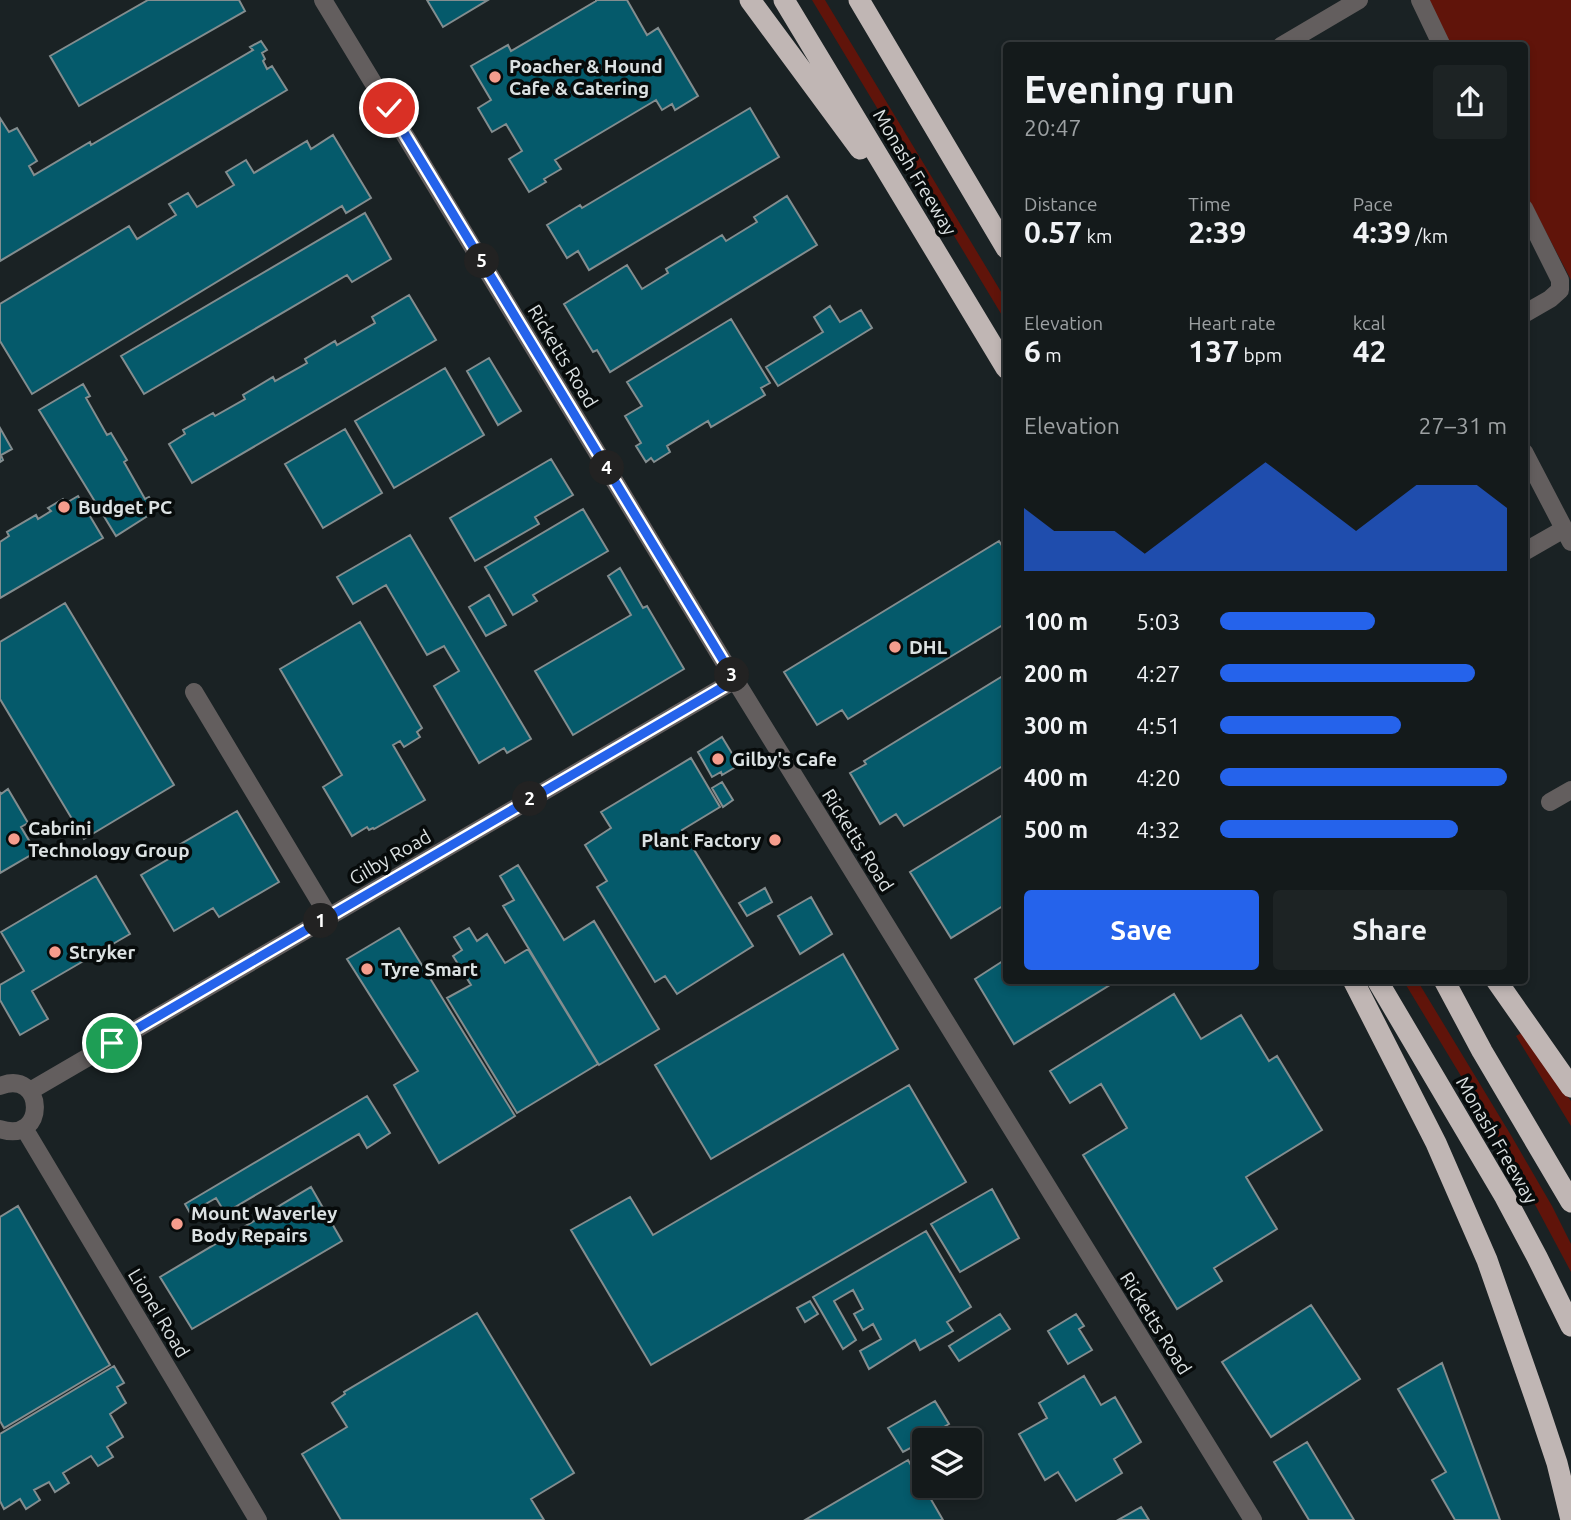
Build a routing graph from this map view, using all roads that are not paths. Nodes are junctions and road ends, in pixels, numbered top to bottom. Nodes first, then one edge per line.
1 (323, 0) edge
2 (750, 0) edge
3 (784, 0) edge
4 (859, 0) edge
5 (1359, 0) edge
6 (1420, 0) edge
7 (1288, 42) edge
8 (1440, 42) edge
9 (1528, 216) edge
10 (927, 237) junction
11 (1003, 243) edge
12 (1528, 312) edge
13 (1003, 363) edge
14 (1528, 461) edge
15 (1568, 536) edge
16 (1528, 551) edge
17 (735, 680) junction
18 (194, 692) dead end
19 (1571, 790) edge
20 (1550, 802) dead end
21 (329, 917) junction
22 (1355, 984) edge
23 (1379, 984) edge
24 (1446, 984) edge
25 (1499, 984) edge
26 (0, 1086) edge
27 (1571, 1087) edge
28 (30, 1091) junction
29 (24, 1128) junction
30 (0, 1129) edge
31 (1571, 1202) edge
32 (1571, 1326) edge
33 (258, 1520) edge
34 (1253, 1520) edge
35 (1571, 1520) edge

1 - 17 street, Ricketts Road
2 - 10 highway
3 - 10 highway, Monash Freeway
4 - 11 highway, Monash Freeway
5 - 7 street
6 - 8 street
9 - 12 street
10 - 13 highway, Monash Freeway
14 - 15 street
15 - 16 street
17 - 21 street, Gilby Road
17 - 34 street, Ricketts Road
18 - 21 street
19 - 20 street
21 - 28 street, Gilby Road
22 - 35 highway
23 - 32 highway, Monash Freeway
24 - 31 highway, Monash Freeway
25 - 27 highway
26 - 28 street
28 - 29 street
29 - 30 street
29 - 33 street, Lionel Road

